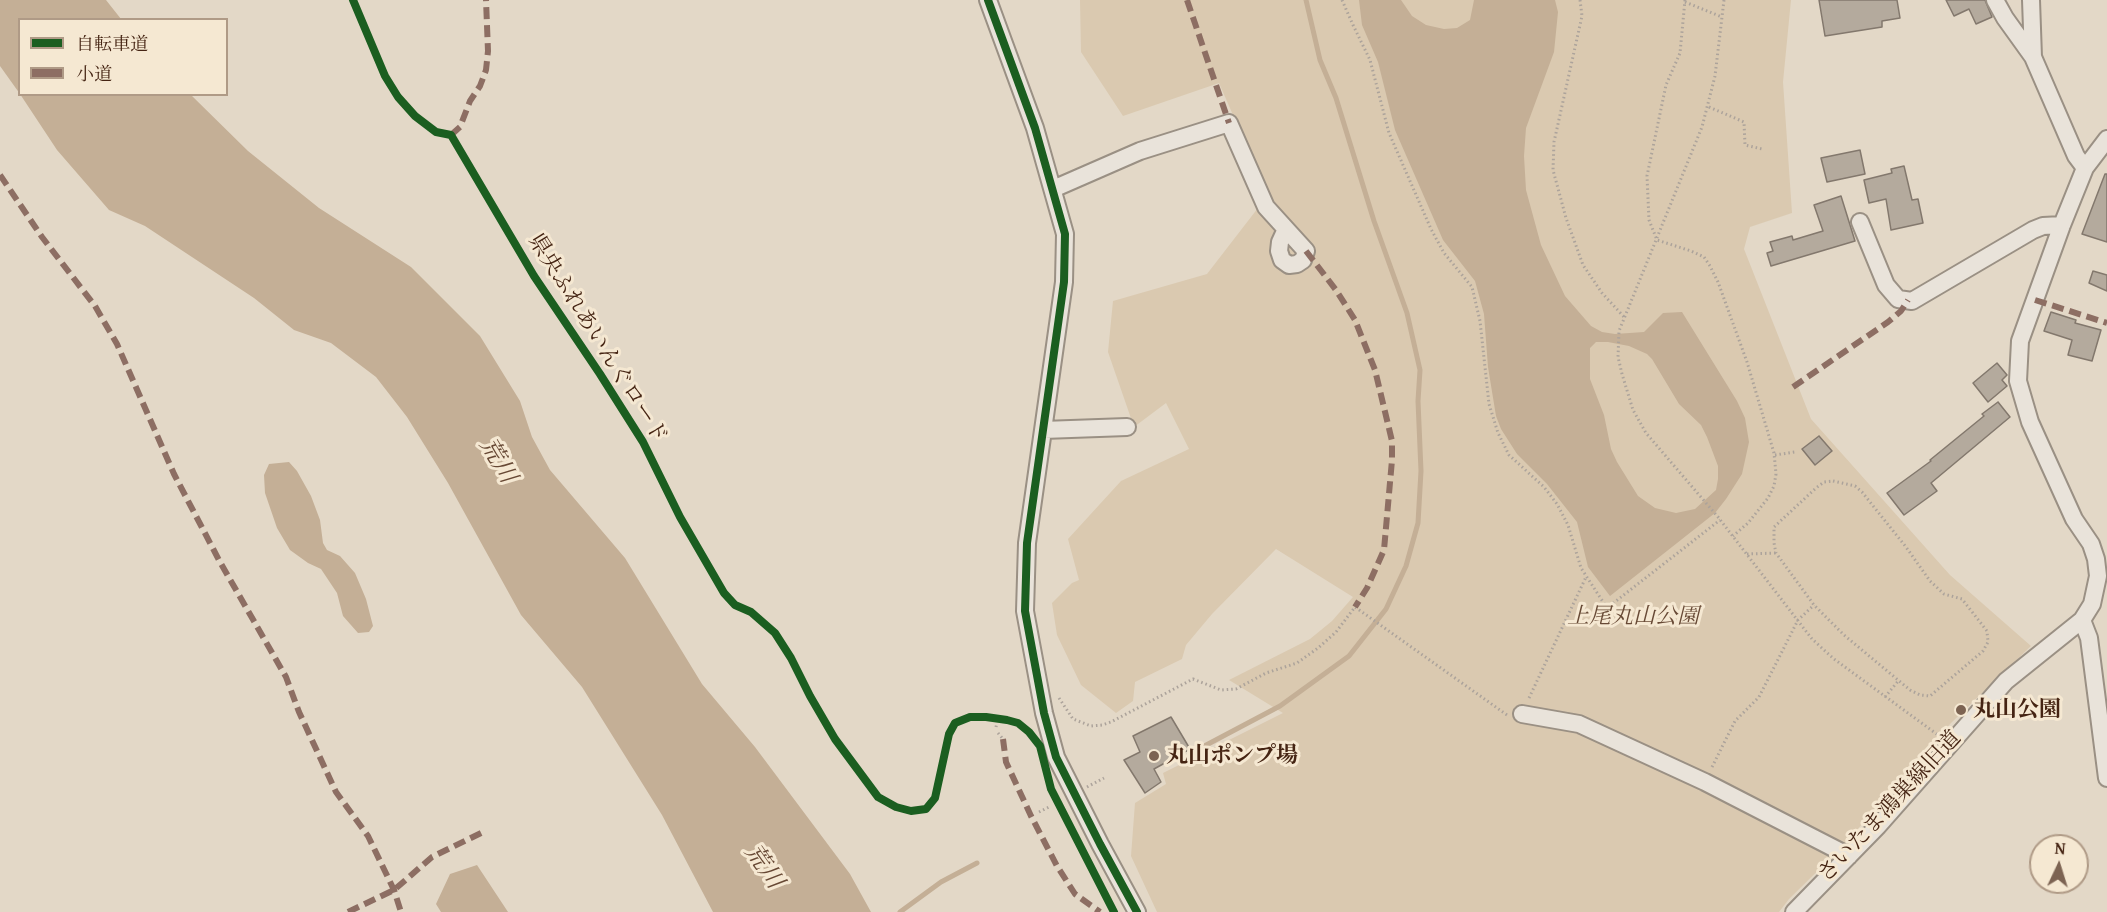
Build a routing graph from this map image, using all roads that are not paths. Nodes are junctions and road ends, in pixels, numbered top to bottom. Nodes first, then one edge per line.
1 (988, 0) edge
2 (1995, 0) edge
3 (2031, 0) edge
4 (2033, 57) junction
5 (2107, 139) edge
6 (2085, 168) junction
7 (1053, 189) junction
8 (1860, 222) dead end
9 (2062, 225) junction
10 (1286, 229) dead end
11 (1127, 427) dead end
12 (1043, 430) junction
13 (2082, 620) junction
14 (1522, 714) road end
15 (2107, 778) edge
16 (1850, 856) junction
17 (1137, 912) edge
18 (1794, 912) edge

1 - 7 street
2 - 4 street
3 - 4 street
4 - 6 street
5 - 6 street, さいたま鴻巣線旧道
6 - 9 street, さいたま鴻巣線旧道
7 - 10 street
7 - 12 street
8 - 9 street
9 - 13 street, さいたま鴻巣線旧道
11 - 12 street
12 - 17 street
13 - 15 street
13 - 16 street, さいたま鴻巣線旧道
14 - 16 street
16 - 18 street, さいたま鴻巣線旧道

